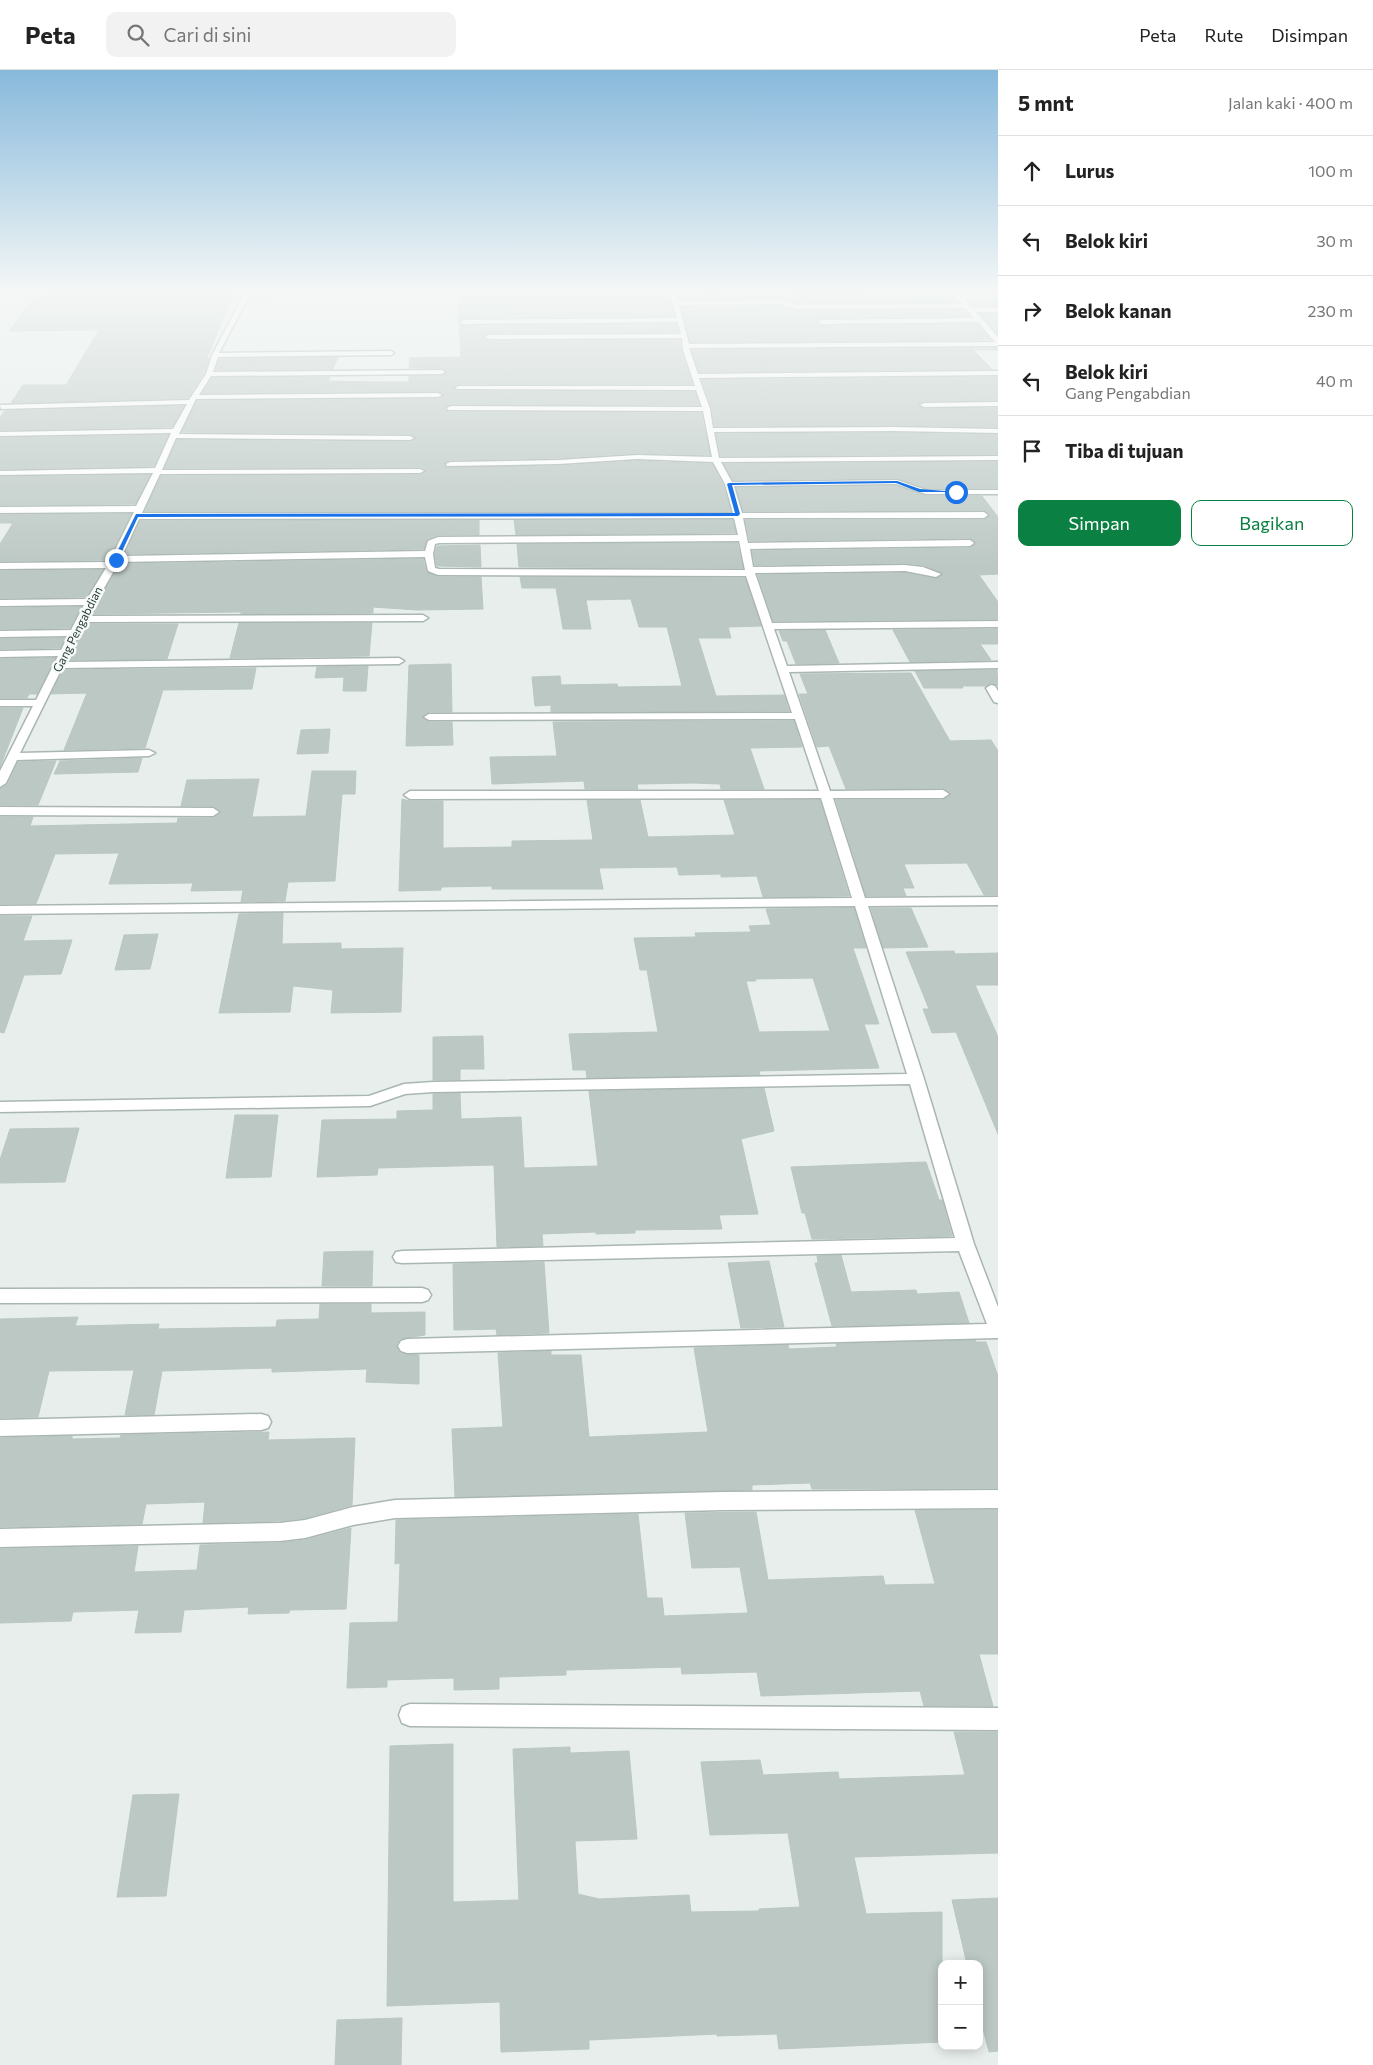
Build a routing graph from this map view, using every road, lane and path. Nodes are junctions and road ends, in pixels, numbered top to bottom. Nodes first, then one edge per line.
1 (204, 382) edge
2 (698, 382) edge
3 (459, 388) dead end
4 (699, 388) junction
5 (438, 394) dead end
6 (193, 399) junction
7 (924, 404) dead end
8 (998, 404) edge
9 (1, 407) edge
10 (451, 408) dead end
11 (706, 409) junction
12 (710, 430) junction
13 (998, 431) edge
14 (0, 434) edge
15 (175, 434) junction
16 (410, 438) dead end
17 (998, 458) edge
18 (716, 460) junction
19 (450, 464) dead end
20 (420, 470) dead end
21 (157, 471) junction
22 (0, 472) edge
23 (729, 484) junction
24 (998, 492) edge
25 (0, 510) edge
26 (137, 512) junction
27 (738, 514) junction
28 (984, 515) dead end
29 (743, 542) junction
30 (970, 543) dead end
31 (429, 554) junction
32 (113, 562) junction
33 (0, 566) edge
34 (750, 572) junction
35 (936, 574) dead end
36 (90, 602) junction
37 (0, 603) edge
38 (423, 618) dead end
39 (82, 619) junction
40 (998, 624) edge
41 (769, 626) junction
42 (75, 633) junction
43 (0, 634) edge
44 (65, 653) junction
45 (0, 654) edge
46 (399, 661) dead end
47 (59, 665) junction
48 (998, 665) edge
49 (783, 669) junction
50 (991, 688) dead end
51 (998, 700) edge
52 (0, 703) edge
53 (40, 703) junction
54 (798, 716) junction
55 (429, 717) dead end
56 (149, 753) dead end
57 (13, 757) junction
58 (0, 783) edge
59 (943, 794) dead end
60 (410, 795) dead end
61 (826, 795) junction
62 (0, 811) edge
63 (213, 812) dead end
64 (859, 901) junction
65 (998, 901) edge
66 (0, 910) edge
67 (916, 1079) junction
68 (0, 1107) edge
69 (964, 1244) junction
70 (402, 1257) dead end
71 (422, 1295) dead end
72 (0, 1296) edge
73 (998, 1331) edge
74 (407, 1346) dead end
75 (261, 1422) dead end
76 (0, 1428) edge
77 (998, 1500) edge
78 (0, 1538) edge
79 (410, 1715) dead end
80 (998, 1719) edge

1 - 6 street, Gang Pengabdian
2 - 4 street
3 - 4 street
4 - 11 street
5 - 6 street
6 - 9 street
6 - 15 street, Gang Pengabdian
7 - 8 street
10 - 11 street
11 - 12 street
12 - 13 street
12 - 18 street
14 - 15 street
15 - 16 street
15 - 21 street, Gang Pengabdian
17 - 18 street
18 - 19 street
18 - 23 street
20 - 21 street
21 - 22 street
21 - 26 street, Gang Pengabdian
23 - 24 street
23 - 27 street
25 - 26 street
26 - 27 street
26 - 32 street, Gang Pengabdian
27 - 28 street
27 - 29 street
29 - 30 street
29 - 31 street
29 - 34 street
31 - 32 street
31 - 34 street
32 - 33 street
32 - 36 street, Gang Pengabdian
34 - 35 street
34 - 41 street
36 - 37 street
36 - 39 street, Gang Pengabdian
38 - 39 street
39 - 42 street, Gang Pengabdian
40 - 41 street
41 - 49 street
42 - 43 street
42 - 44 street, Gang Pengabdian
44 - 45 street
44 - 47 street, Gang Pengabdian
46 - 47 street
47 - 53 street, Gang Pengabdian
48 - 49 street
49 - 54 street
50 - 51 street
52 - 53 street
53 - 57 street, Gang Pengabdian
54 - 55 street
54 - 61 street
56 - 57 street
57 - 58 street, Gang Pengabdian
59 - 61 street
60 - 61 street
61 - 64 street
62 - 63 street
64 - 65 street
64 - 66 street
64 - 67 street
67 - 68 street
67 - 69 street
69 - 70 street
69 - 73 street
71 - 72 street
73 - 74 street
75 - 76 street
77 - 78 street
79 - 80 street

